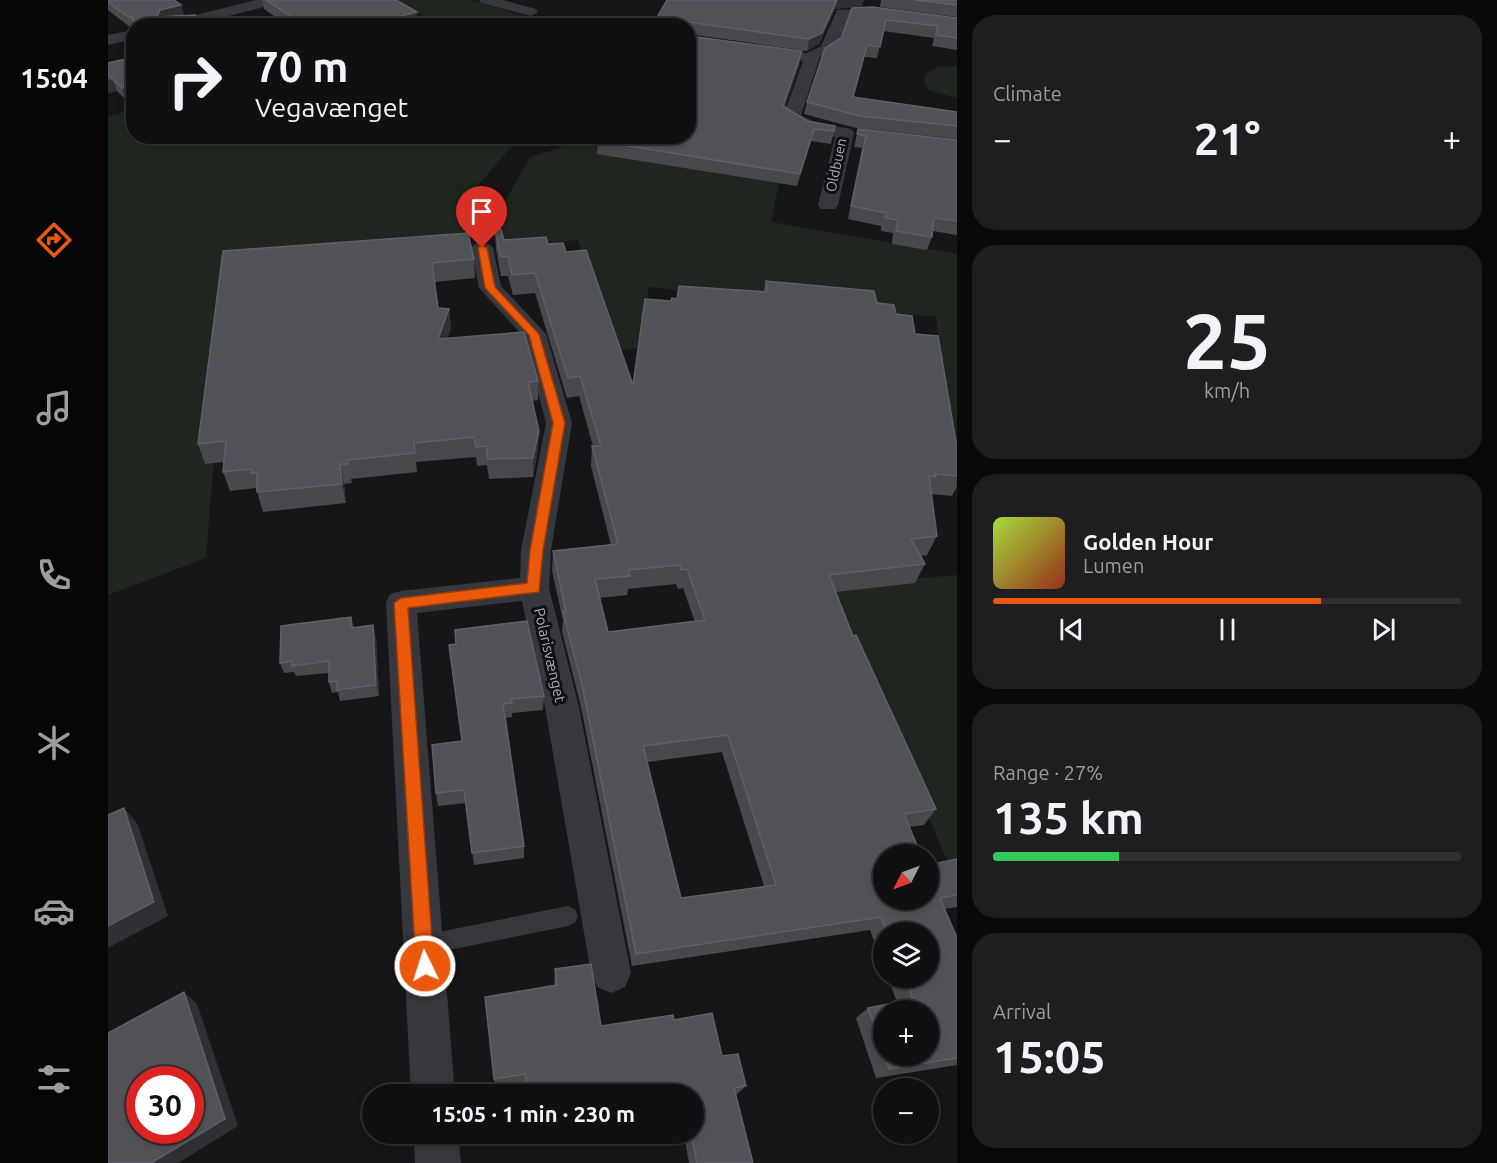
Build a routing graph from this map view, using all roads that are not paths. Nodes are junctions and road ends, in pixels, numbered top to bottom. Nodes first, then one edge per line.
1 (274, 0) edge
2 (486, 0) edge
3 (871, 6) edge
4 (531, 12) dead end
5 (888, 15) edge
6 (201, 18) edge
7 (126, 36) edge
8 (108, 40) edge
9 (696, 41) edge
10 (812, 58) junction
11 (845, 133) junction
12 (868, 136) edge
13 (828, 205) dead end
14 (482, 248) dead end
15 (534, 588) junction
16 (568, 915) dead end
17 (424, 945) junction
18 (610, 973) dead end
19 (432, 1084) edge
20 (437, 1144) edge
21 (438, 1163) edge

1 - 6 street
2 - 4 street
3 - 5 street
3 - 10 street
7 - 8 street
9 - 10 street
10 - 11 street, Oldbuen
11 - 12 street
11 - 13 street, Oldbuen
14 - 15 street, Polarisvænget
15 - 17 street
15 - 18 street, Polarisvænget
16 - 17 lane
17 - 19 street
20 - 21 street

